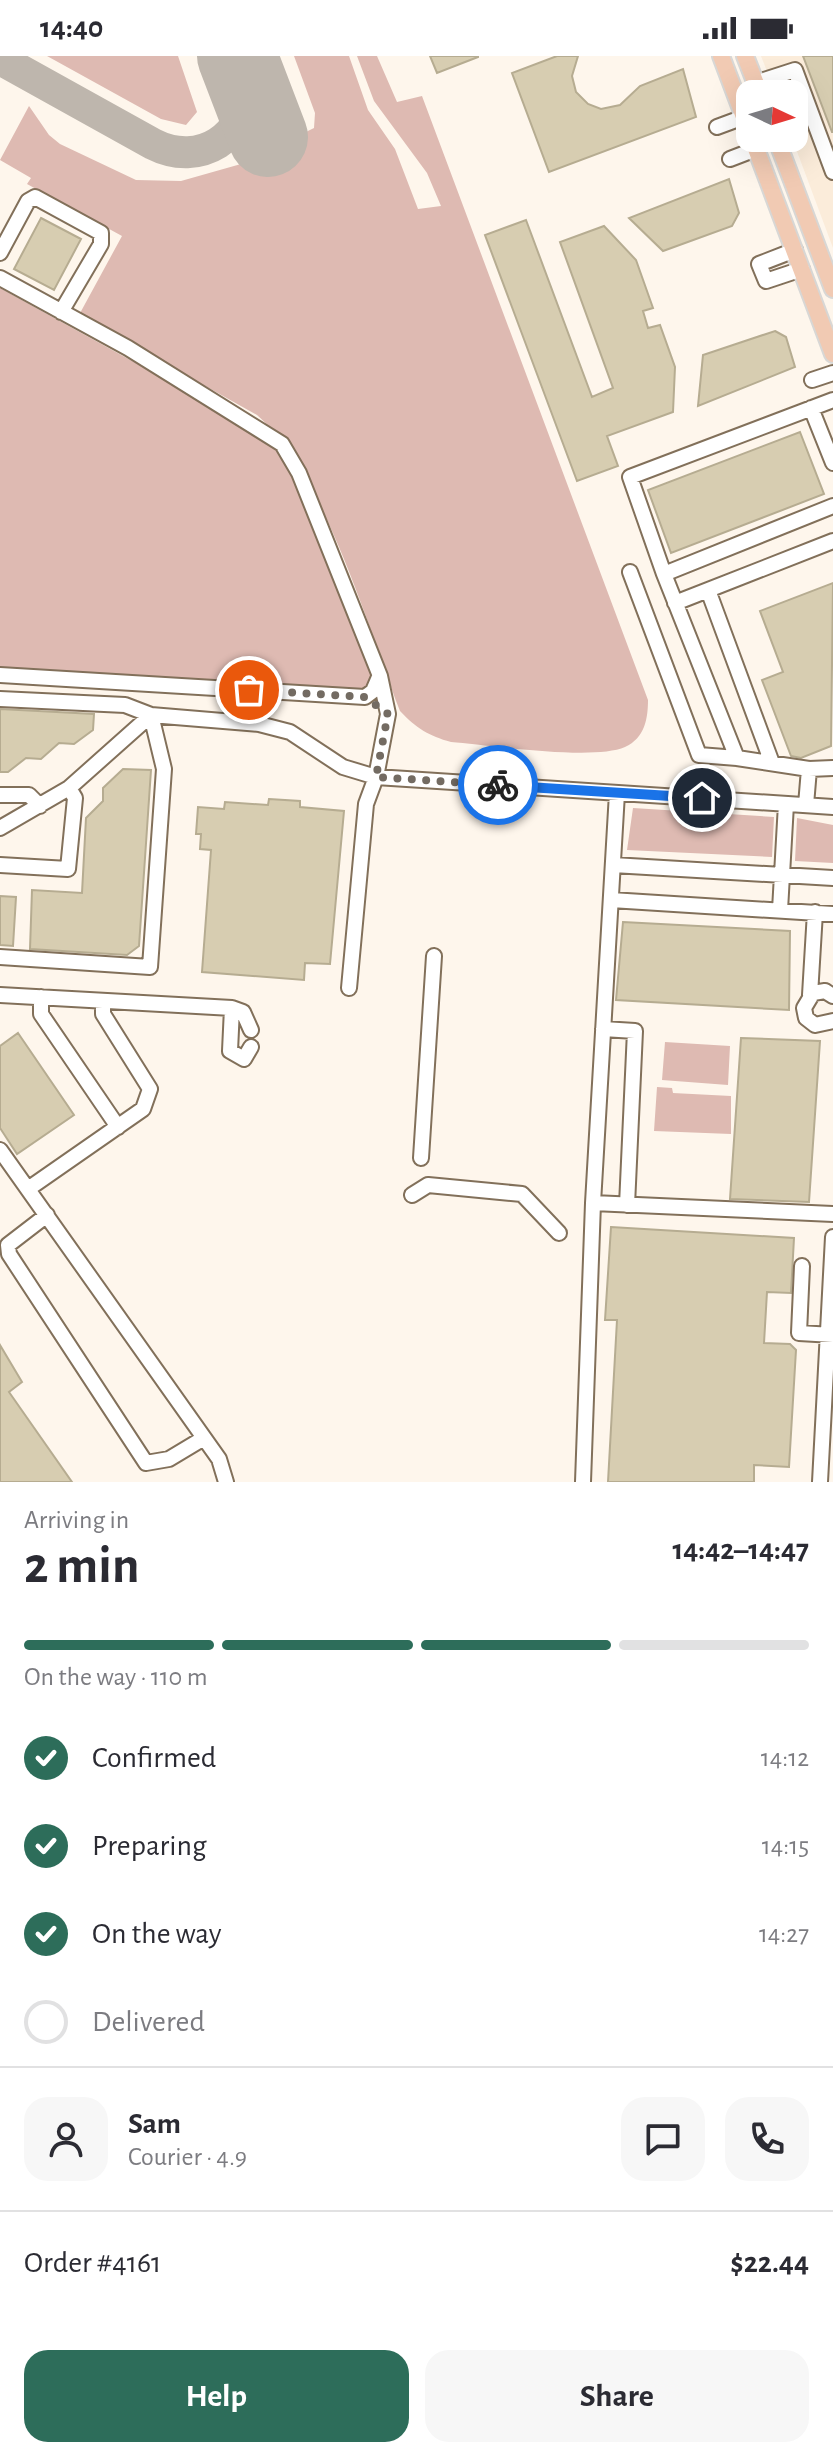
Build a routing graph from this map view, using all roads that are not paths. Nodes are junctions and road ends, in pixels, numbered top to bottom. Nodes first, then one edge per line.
1 (721, 56) edge
2 (745, 56) edge
3 (755, 80) edge
4 (774, 80) edge
5 (799, 80) edge
6 (736, 95) edge
7 (808, 105) edge
8 (717, 127) dead end
9 (736, 131) edge
10 (736, 152) edge
11 (758, 152) edge
12 (782, 152) edge
13 (730, 159) dead end
14 (833, 172) edge
15 (795, 250) junction
16 (0, 253) edge
17 (802, 269) junction
18 (829, 270) edge
19 (0, 278) edge
20 (808, 287) junction
21 (61, 312) junction
22 (833, 354) edge
23 (833, 373) edge
24 (812, 380) dead end
25 (833, 400) edge
26 (811, 408) junction
27 (833, 463) edge
28 (833, 506) edge
29 (833, 541) edge
30 (630, 572) dead end
31 (664, 574) junction
32 (708, 590) junction
33 (675, 603) junction
34 (0, 675) edge
35 (380, 676) junction
36 (365, 697) junction
37 (0, 699) edge
38 (388, 714) junction
39 (151, 715) junction
40 (737, 758) junction
41 (772, 763) junction
42 (833, 768) edge
43 (809, 769) junction
44 (376, 777) junction
45 (69, 788) junction
46 (617, 793) junction
47 (0, 795) edge
48 (786, 804) junction
49 (806, 805) junction
50 (40, 806) junction
51 (833, 807) edge
52 (0, 828) edge
53 (0, 865) edge
54 (613, 865) junction
55 (782, 875) junction
56 (833, 878) edge
57 (611, 900) junction
58 (780, 910) junction
59 (815, 912) junction
60 (833, 914) edge
61 (434, 956) dead end
62 (0, 957) edge
63 (349, 988) dead end
64 (0, 995) edge
65 (810, 995) junction
66 (833, 996) edge
67 (41, 997) junction
68 (103, 1001) junction
69 (232, 1008) junction
70 (833, 1021) edge
71 (603, 1029) junction
72 (251, 1030) dead end
73 (251, 1047) dead end
74 (118, 1127) junction
75 (0, 1150) edge
76 (421, 1158) dead end
77 (28, 1189) junction
78 (412, 1195) dead end
79 (593, 1203) junction
80 (627, 1205) junction
81 (833, 1214) edge
82 (47, 1215) junction
83 (559, 1233) dead end
84 (833, 1237) edge
85 (802, 1266) dead end
86 (831, 1335) edge
87 (204, 1438) junction
88 (825, 1481) edge
89 (226, 1482) edge
90 (583, 1482) edge

1 - 6 main road
2 - 3 main road
4 - 5 street
7 - 14 street
8 - 9 street
10 - 13 street
11 - 15 main road
12 - 18 main road
15 - 17 main road
15 - 17 street
16 - 21 street
17 - 20 main road
18 - 20 main road
19 - 21 street
20 - 22 main road
21 - 35 street
23 - 24 street
25 - 26 street
26 - 27 street
26 - 31 street
28 - 31 street
29 - 32 street
30 - 40 street
31 - 33 street
32 - 33 street
32 - 41 street
33 - 40 street
34 - 36 street
35 - 36 street
35 - 38 street
36 - 38 street
37 - 39 street
38 - 44 street
39 - 44 street
39 - 45 street
39 - 62 street
40 - 41 street
41 - 43 street
42 - 43 street
43 - 49 street
44 - 46 street
44 - 63 street
45 - 50 street
45 - 53 street
46 - 48 street
46 - 54 street
47 - 50 street
48 - 49 street
48 - 55 street
49 - 51 street
50 - 52 street
54 - 55 street
54 - 57 street
55 - 56 street
55 - 58 street
57 - 58 street
57 - 71 street
58 - 59 street
59 - 60 street
59 - 65 street
61 - 76 street
64 - 67 street
65 - 66 street
65 - 70 street
67 - 68 street
67 - 74 street
68 - 69 street
68 - 74 street
69 - 72 street
69 - 73 street
71 - 79 street
71 - 80 street
74 - 77 street
75 - 77 street
77 - 82 street
78 - 83 street
79 - 80 street
79 - 90 street
80 - 81 street
82 - 87 street
82 - 87 street
84 - 86 street
85 - 86 street
86 - 88 street
87 - 89 street

